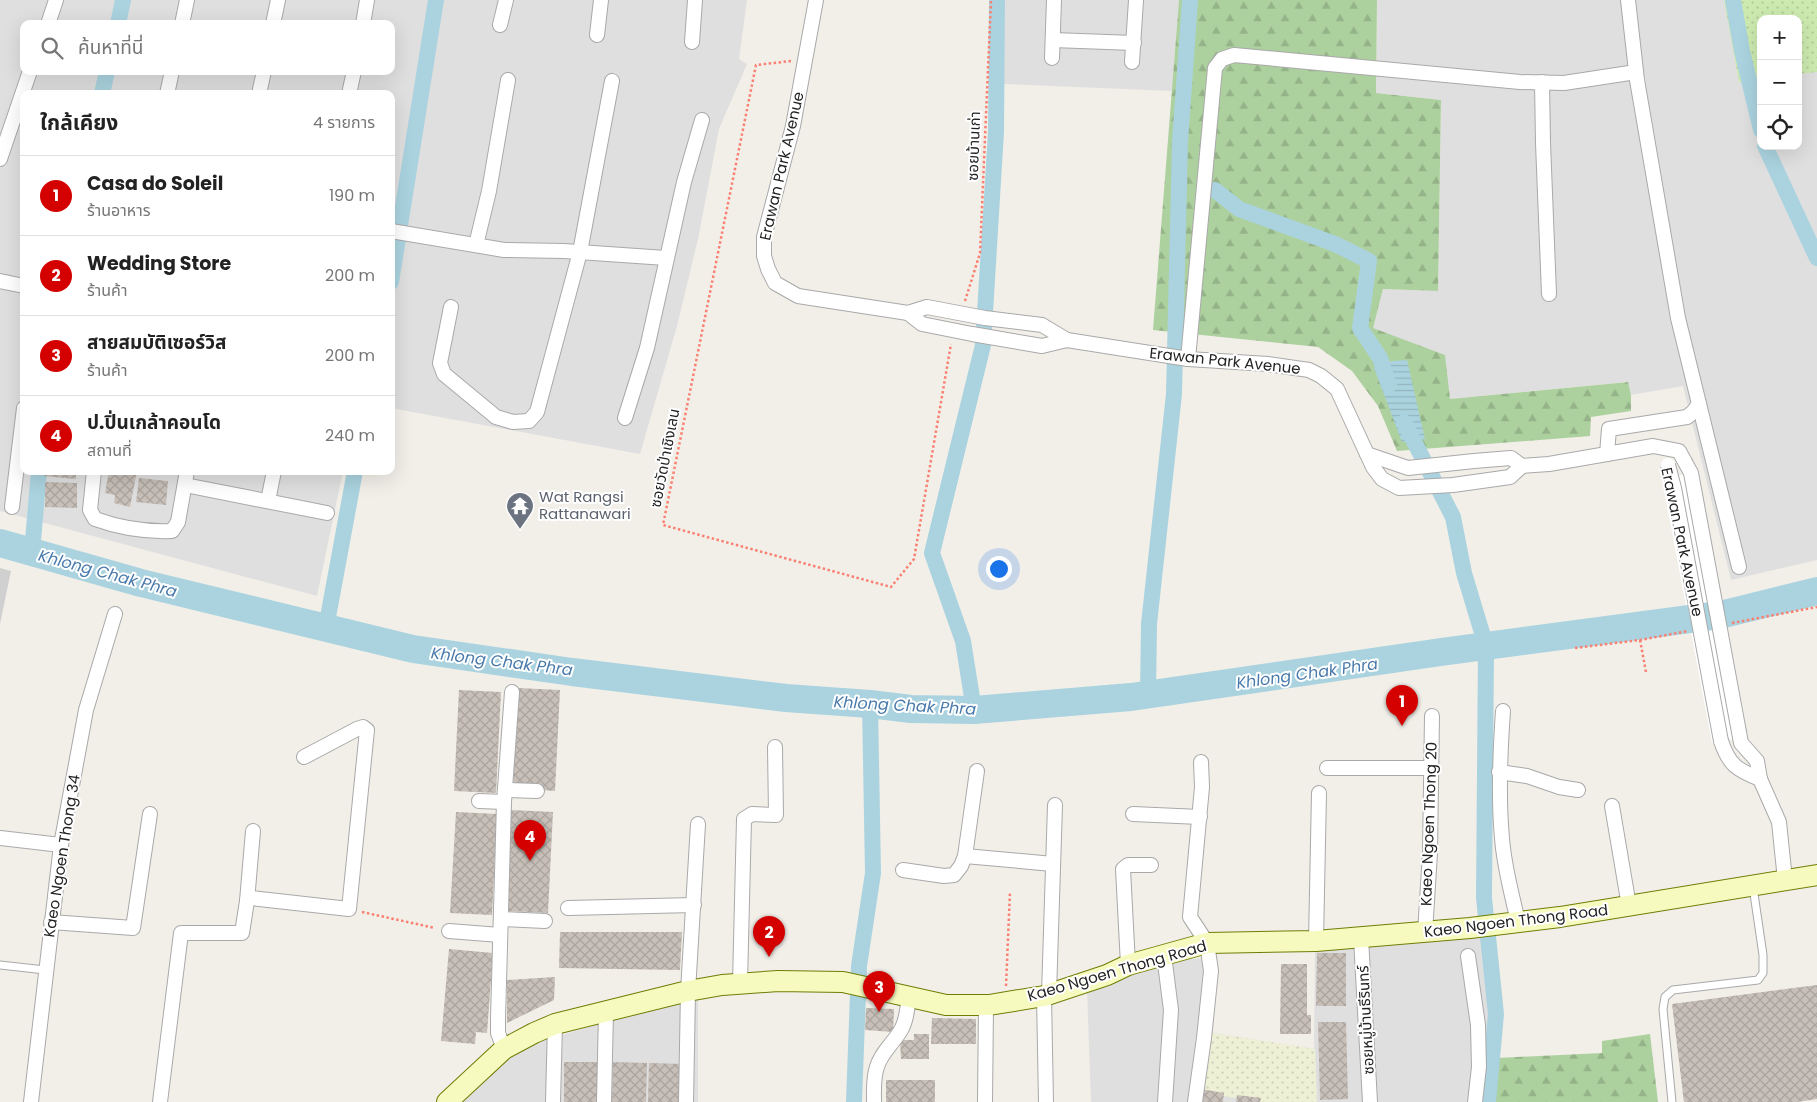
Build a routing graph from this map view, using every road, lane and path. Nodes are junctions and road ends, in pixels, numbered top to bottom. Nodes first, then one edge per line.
1 (56, 0) edge
2 (187, 0) edge
3 (278, 0) edge
4 (368, 0) edge
5 (506, 0) edge
6 (600, 0) edge
7 (695, 0) edge
8 (816, 0) edge
9 (991, 0) edge
10 (1054, 0) edge
11 (1136, 0) edge
12 (1628, 0) edge
13 (49, 20) edge
14 (183, 20) edge
15 (274, 20) edge
16 (364, 20) edge
17 (500, 25) dead end
18 (597, 35) dead end
19 (1052, 40) junction
20 (692, 42) dead end
21 (1134, 43) junction
22 (1052, 58) dead end
23 (805, 59) junction
24 (1132, 62) dead end
25 (1636, 72) junction
26 (29, 75) edge
27 (171, 75) edge
28 (263, 75) edge
29 (353, 75) edge
30 (508, 80) dead end
31 (612, 81) dead end
32 (1542, 82) junction
33 (25, 90) edge
34 (168, 90) edge
35 (260, 90) edge
36 (350, 90) edge
37 (18, 120) edge
38 (702, 120) dead end
39 (0, 159) edge
40 (395, 232) edge
41 (476, 245) junction
42 (580, 252) junction
43 (666, 258) junction
44 (0, 280) edge
45 (20, 285) edge
46 (968, 291) dead end
47 (1549, 294) dead end
48 (451, 307) dead end
49 (908, 313) junction
50 (1067, 340) junction
51 (948, 358) dead end
52 (1187, 358) junction
53 (1699, 404) junction
54 (625, 418) dead end
55 (20, 441) edge
56 (1653, 446) junction
57 (1366, 454) junction
58 (1607, 454) junction
59 (1522, 466) junction
60 (94, 475) edge
61 (273, 475) edge
62 (186, 478) edge
63 (268, 501) junction
64 (12, 507) dead end
65 (327, 512) dead end
66 (1739, 567) dead end
67 (115, 614) dead end
68 (1640, 640) dead end
69 (1646, 672) dead end
70 (512, 692) dead end
71 (1502, 711) dead end
72 (1432, 716) dead end
73 (775, 747) dead end
74 (304, 757) dead end
75 (1201, 762) dead end
76 (1327, 768) dead end
77 (1431, 768) junction
78 (977, 771) dead end
79 (1499, 772) junction
80 (1760, 779) junction
81 (1578, 790) dead end
82 (537, 792) dead end
83 (1319, 793) dead end
84 (505, 796) junction
85 (479, 801) dead end
86 (1055, 805) dead end
87 (1612, 806) dead end
88 (150, 814) dead end
89 (1133, 814) dead end
90 (1200, 817) junction
91 (698, 824) dead end
92 (252, 831) dead end
93 (0, 838) edge
94 (60, 845) junction
95 (965, 856) junction
96 (1053, 864) junction
97 (1151, 865) dead end
98 (903, 870) dead end
99 (1817, 875) edge
100 (1785, 880) junction
101 (1753, 885) junction
102 (1010, 892) dead end
103 (247, 900) junction
104 (694, 905) junction
105 (1629, 906) junction
106 (568, 908) dead end
107 (349, 910) junction
108 (500, 919) junction
109 (545, 921) dead end
110 (51, 922) junction
111 (1512, 923) junction
112 (449, 931) joint
113 (1425, 933) junction
114 (500, 935) junction
115 (1361, 938) junction
116 (1316, 941) junction
117 (1207, 943) junction
118 (1164, 955) junction
119 (1468, 956) dead end
120 (0, 965) edge
121 (1128, 965) junction
122 (45, 970) junction
123 (740, 983) junction
124 (688, 991) junction
125 (1047, 995) junction
126 (909, 998) junction
127 (996, 1004) junction
128 (606, 1012) junction
129 (556, 1024) junction
130 (504, 1049) junction
131 (454, 1099) edge
132 (31, 1102) edge
133 (160, 1102) edge
134 (553, 1102) edge
135 (604, 1102) edge
136 (686, 1102) edge
137 (874, 1102) edge
138 (985, 1102) edge
139 (1046, 1102) edge
140 (1165, 1102) edge
141 (1195, 1102) edge
142 (1370, 1102) edge
143 (1475, 1102) edge
144 (1672, 1102) edge

1 - 13 street
2 - 14 street
3 - 15 street
4 - 16 street
5 - 17 street
6 - 18 street
7 - 20 street
8 - 23 street, Erawan Park Avenue
9 - 46 path, ซอยบ้านเก่า
10 - 19 street
11 - 21 street
12 - 25 street
19 - 21 street
19 - 22 street
21 - 24 street
23 - 49 street, Erawan Park Avenue
23 - 51 path, ซอยวัดป่าเชิงเลน
25 - 32 street
25 - 53 street
26 - 33 street
27 - 34 street
28 - 35 street
29 - 36 street
30 - 41 street
31 - 42 street
32 - 47 street
32 - 52 street
37 - 39 street
38 - 43 street
40 - 41 street
41 - 42 street
42 - 43 street
42 - 48 street
43 - 54 street
44 - 45 street
49 - 50 street, Erawan Park Avenue
49 - 50 street, Erawan Park Avenue
50 - 52 street, Erawan Park Avenue
52 - 57 street, Erawan Park Avenue
53 - 58 street
53 - 66 street
55 - 64 street
56 - 58 street
56 - 80 street, Erawan Park Avenue, bridge
56 - 80 street, Erawan Park Avenue, bridge
57 - 59 street
57 - 59 street, Erawan Park Avenue
58 - 59 street
60 - 62 street
61 - 63 street
62 - 63 street
63 - 65 street
67 - 94 street, Kaeo Ngoen Thong 34
68 - 69 path
70 - 84 street
71 - 79 street
72 - 77 street, Kaeo Ngoen Thong 20
73 - 123 street
74 - 107 street
75 - 90 street
76 - 77 street
77 - 113 street, Kaeo Ngoen Thong 20
78 - 95 street
79 - 81 street
79 - 111 street
80 - 100 street, Erawan Park Avenue
82 - 84 street
83 - 116 street
84 - 85 street
84 - 108 street
86 - 96 street
87 - 105 street
88 - 110 street
89 - 90 street
90 - 117 street
91 - 104 street
92 - 103 street
93 - 94 street
94 - 110 street, Kaeo Ngoen Thong 34
95 - 96 street
95 - 98 street
96 - 125 street
97 - 121 street
99 - 100 street, Kaeo Ngoen Thong Road
100 - 101 street, Kaeo Ngoen Thong Road
101 - 105 street, Kaeo Ngoen Thong Road
101 - 144 lane
102 - 127 path
103 - 107 street
103 - 133 street
104 - 106 street
104 - 124 street
105 - 111 street, Kaeo Ngoen Thong Road
107 - 112 path
108 - 109 street
108 - 114 street
110 - 122 street, Kaeo Ngoen Thong 34
111 - 113 street, Kaeo Ngoen Thong Road
112 - 114 street
113 - 115 street, Kaeo Ngoen Thong Road
114 - 130 street
115 - 116 street, Kaeo Ngoen Thong Road
115 - 142 street, ซอยหมู่บ้านธีรินทร์
116 - 117 street, Kaeo Ngoen Thong Road
117 - 118 street, Kaeo Ngoen Thong Road
117 - 141 street
118 - 121 street, Kaeo Ngoen Thong Road
118 - 140 street
119 - 143 street
120 - 122 lane
121 - 125 street, Kaeo Ngoen Thong Road
122 - 132 street, Kaeo Ngoen Thong 34
123 - 124 street, Kaeo Ngoen Thong Road
123 - 126 street, Kaeo Ngoen Thong Road
124 - 128 street, Kaeo Ngoen Thong Road
124 - 136 street
125 - 127 street, Kaeo Ngoen Thong Road
125 - 139 street
126 - 127 street, Kaeo Ngoen Thong Road
126 - 137 street
127 - 138 street
128 - 129 street, Kaeo Ngoen Thong Road
128 - 135 street
129 - 130 street, Kaeo Ngoen Thong Road
129 - 134 street
130 - 131 street, Kaeo Ngoen Thong Road

